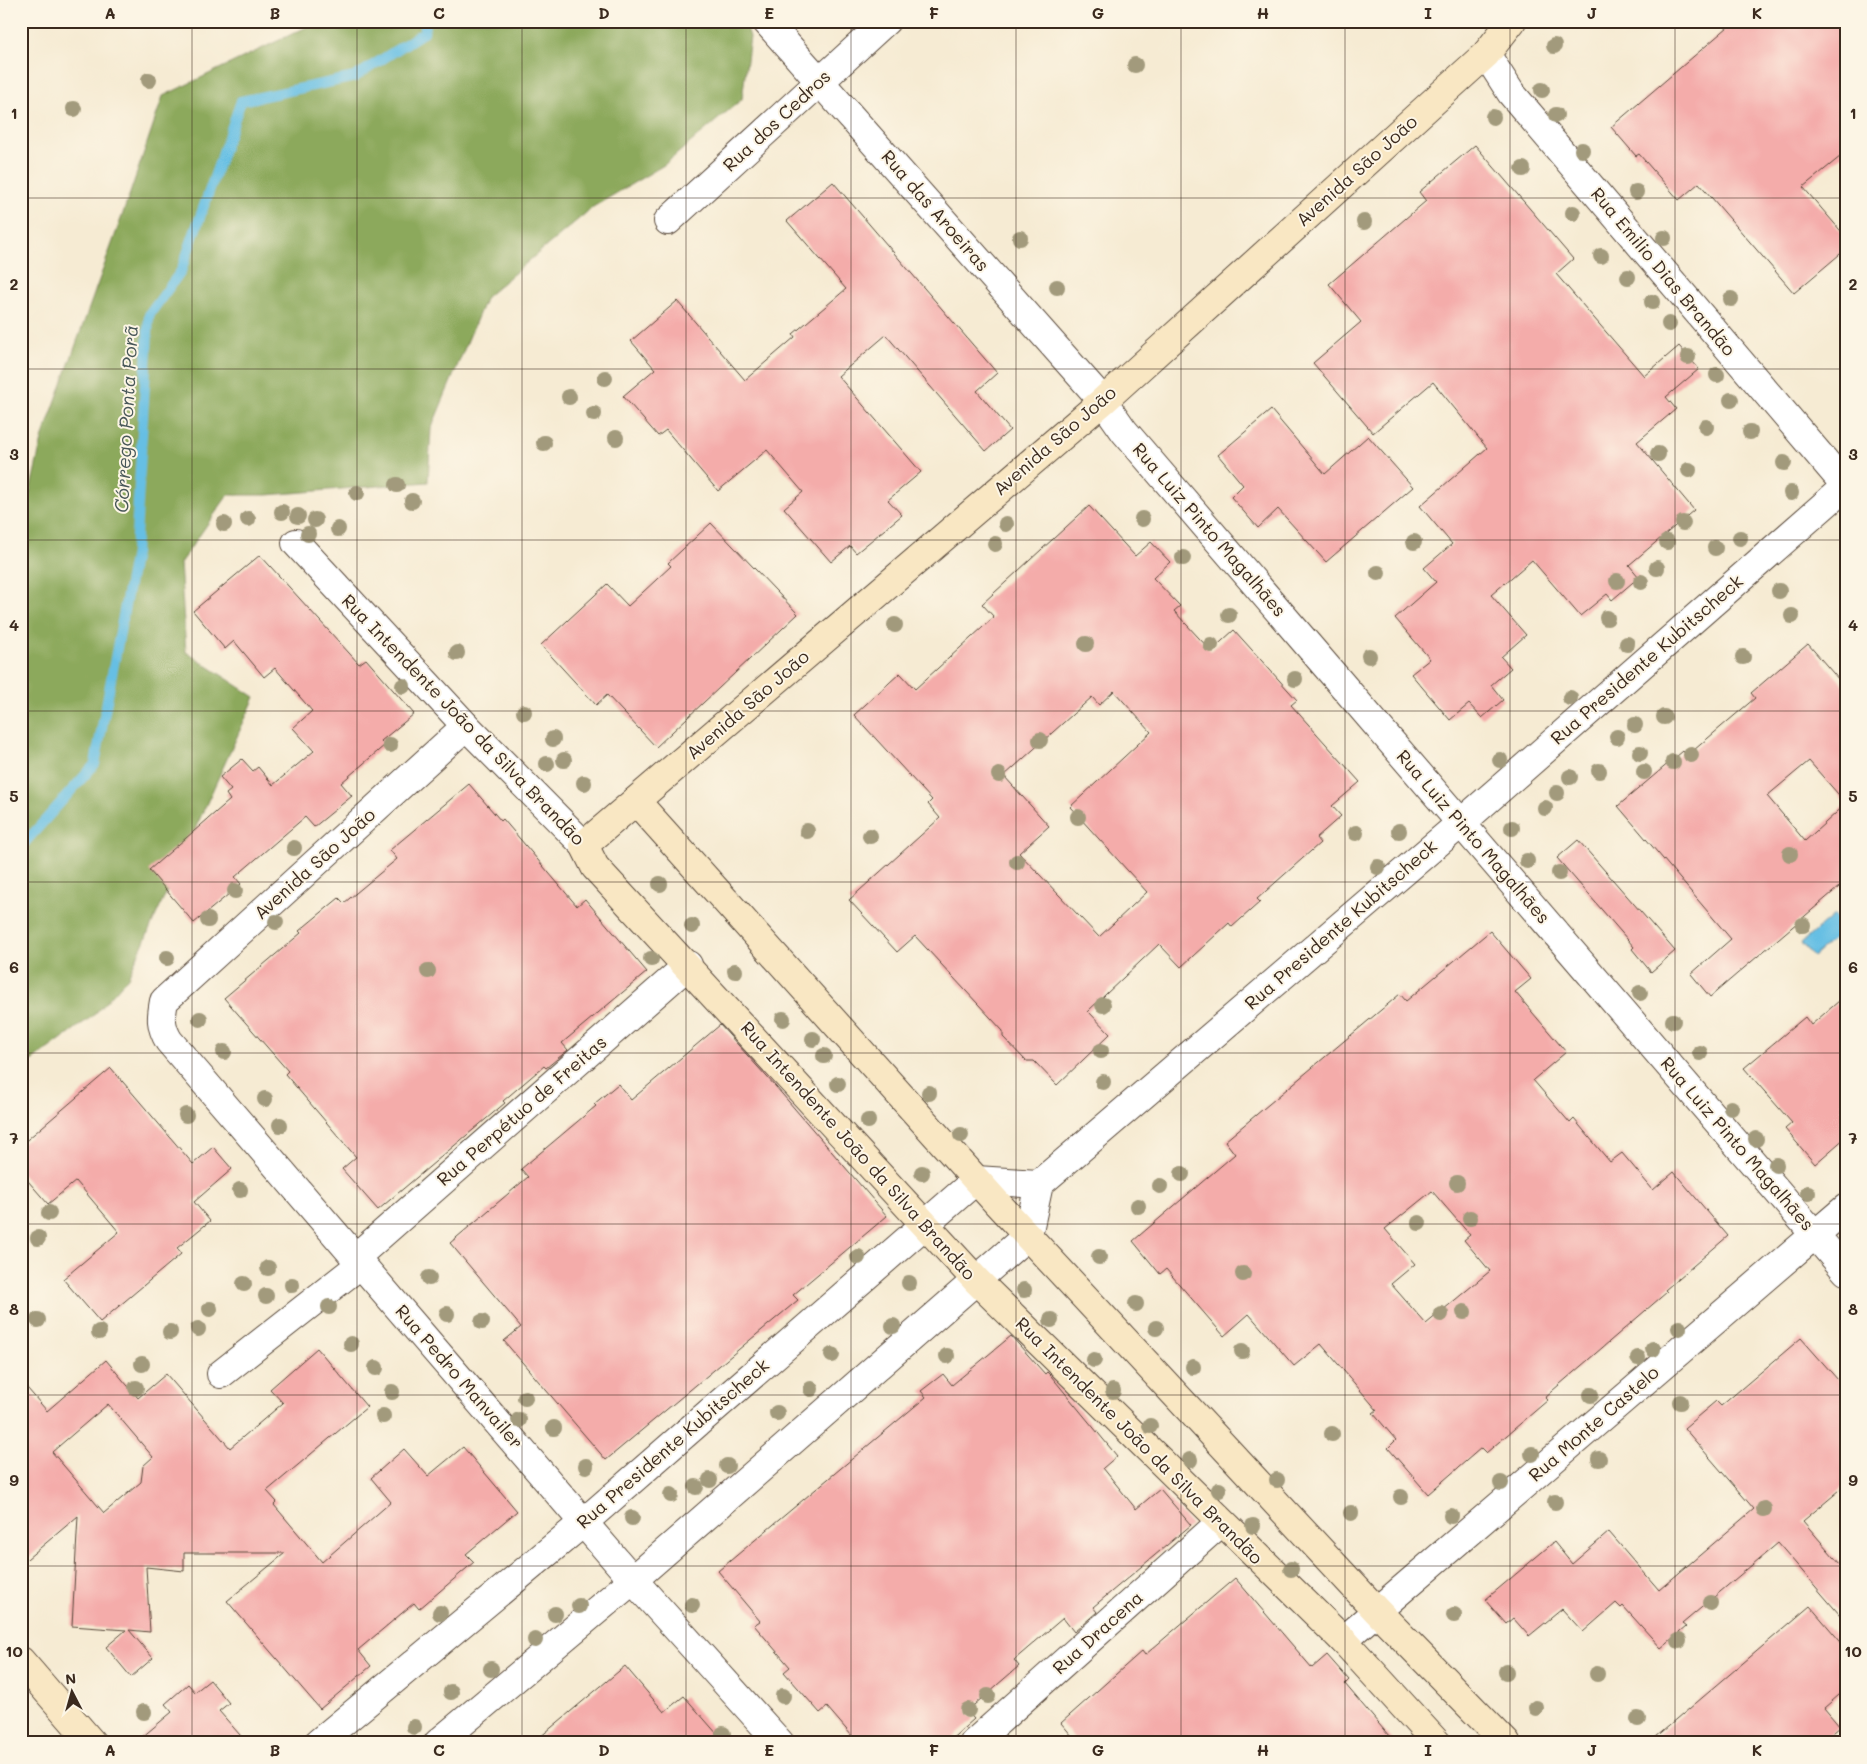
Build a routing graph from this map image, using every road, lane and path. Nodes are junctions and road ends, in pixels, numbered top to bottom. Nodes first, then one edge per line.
1 (766, 21) edge
2 (886, 21) edge
3 (1512, 21) edge
4 (1486, 54) junction
5 (820, 82) junction
6 (668, 221) dead end
7 (1103, 401) junction
8 (1846, 486) edge
9 (296, 543) dead end
10 (466, 726) junction
11 (636, 801) junction
12 (1460, 822) junction
13 (584, 845) junction
14 (688, 965) junction
15 (164, 1001) joint
16 (976, 1180) junction
17 (1039, 1184) junction
18 (1846, 1208) edge
19 (926, 1226) junction
20 (1815, 1234) junction
21 (1028, 1235) junction
22 (358, 1261) junction
23 (1846, 1271) edge
24 (977, 1281) junction
25 (221, 1374) dead end
26 (584, 1522) junction
27 (1221, 1522) junction
28 (633, 1580) junction
29 (1377, 1610) junction
30 (1343, 1640) junction
31 (21, 1661) edge
32 (92, 1743) edge
33 (318, 1743) edge
34 (438, 1743) edge
35 (780, 1743) edge
36 (974, 1743) edge
37 (1437, 1743) edge
38 (1506, 1743) edge

1 - 5 street, Rua das Aroeiras
2 - 5 street, Rua dos Cedros
3 - 4 street, Avenida São João
4 - 7 street, Avenida São João
4 - 8 street, Rua Emilio Dias Brandão
5 - 6 street, Rua dos Cedros
5 - 7 street, Rua das Aroeiras
7 - 11 street, Avenida São João
7 - 12 street, Rua Luiz Pinto Magalhães
8 - 12 street, Rua Presidente Kubitscheck
9 - 10 street, Rua Intendente João da Silva Brandão
10 - 13 street, Rua Intendente João da Silva Brandão
10 - 15 street, Avenida São João
11 - 13 street, Avenida São João
11 - 16 street
12 - 17 street, Rua Presidente Kubitscheck
12 - 20 street, Rua Luiz Pinto Magalhães
13 - 14 street, Rua Intendente João da Silva Brandão
14 - 19 street, Rua Intendente João da Silva Brandão
14 - 22 street, Rua Perpétuo de Freitas
15 - 22 street, Rua Pedro Manvailer
16 - 17 street
16 - 19 street, Rua Presidente Kubitscheck
16 - 21 street
17 - 21 street
18 - 20 street, Rua Monte Castelo
19 - 24 street, Rua Intendente João da Silva Brandão
19 - 26 street, Rua Presidente Kubitscheck
20 - 23 street, Rua Luiz Pinto Magalhães
20 - 29 street, Rua Monte Castelo
21 - 24 street
21 - 29 street
22 - 25 street, Rua Perpétuo de Freitas
22 - 26 street, Rua Pedro Manvailer
24 - 27 street, Rua Intendente João da Silva Brandão
24 - 28 street
26 - 28 street, Rua Pedro Manvailer
26 - 33 street, Rua Presidente Kubitscheck
27 - 30 street, Rua Intendente João da Silva Brandão
27 - 36 street, Rua Dracena
28 - 34 street
28 - 35 street, Rua Pedro Manvailer
29 - 30 street, Rua Monte Castelo
29 - 38 street
30 - 37 street, Rua Intendente João da Silva Brandão
31 - 32 street

